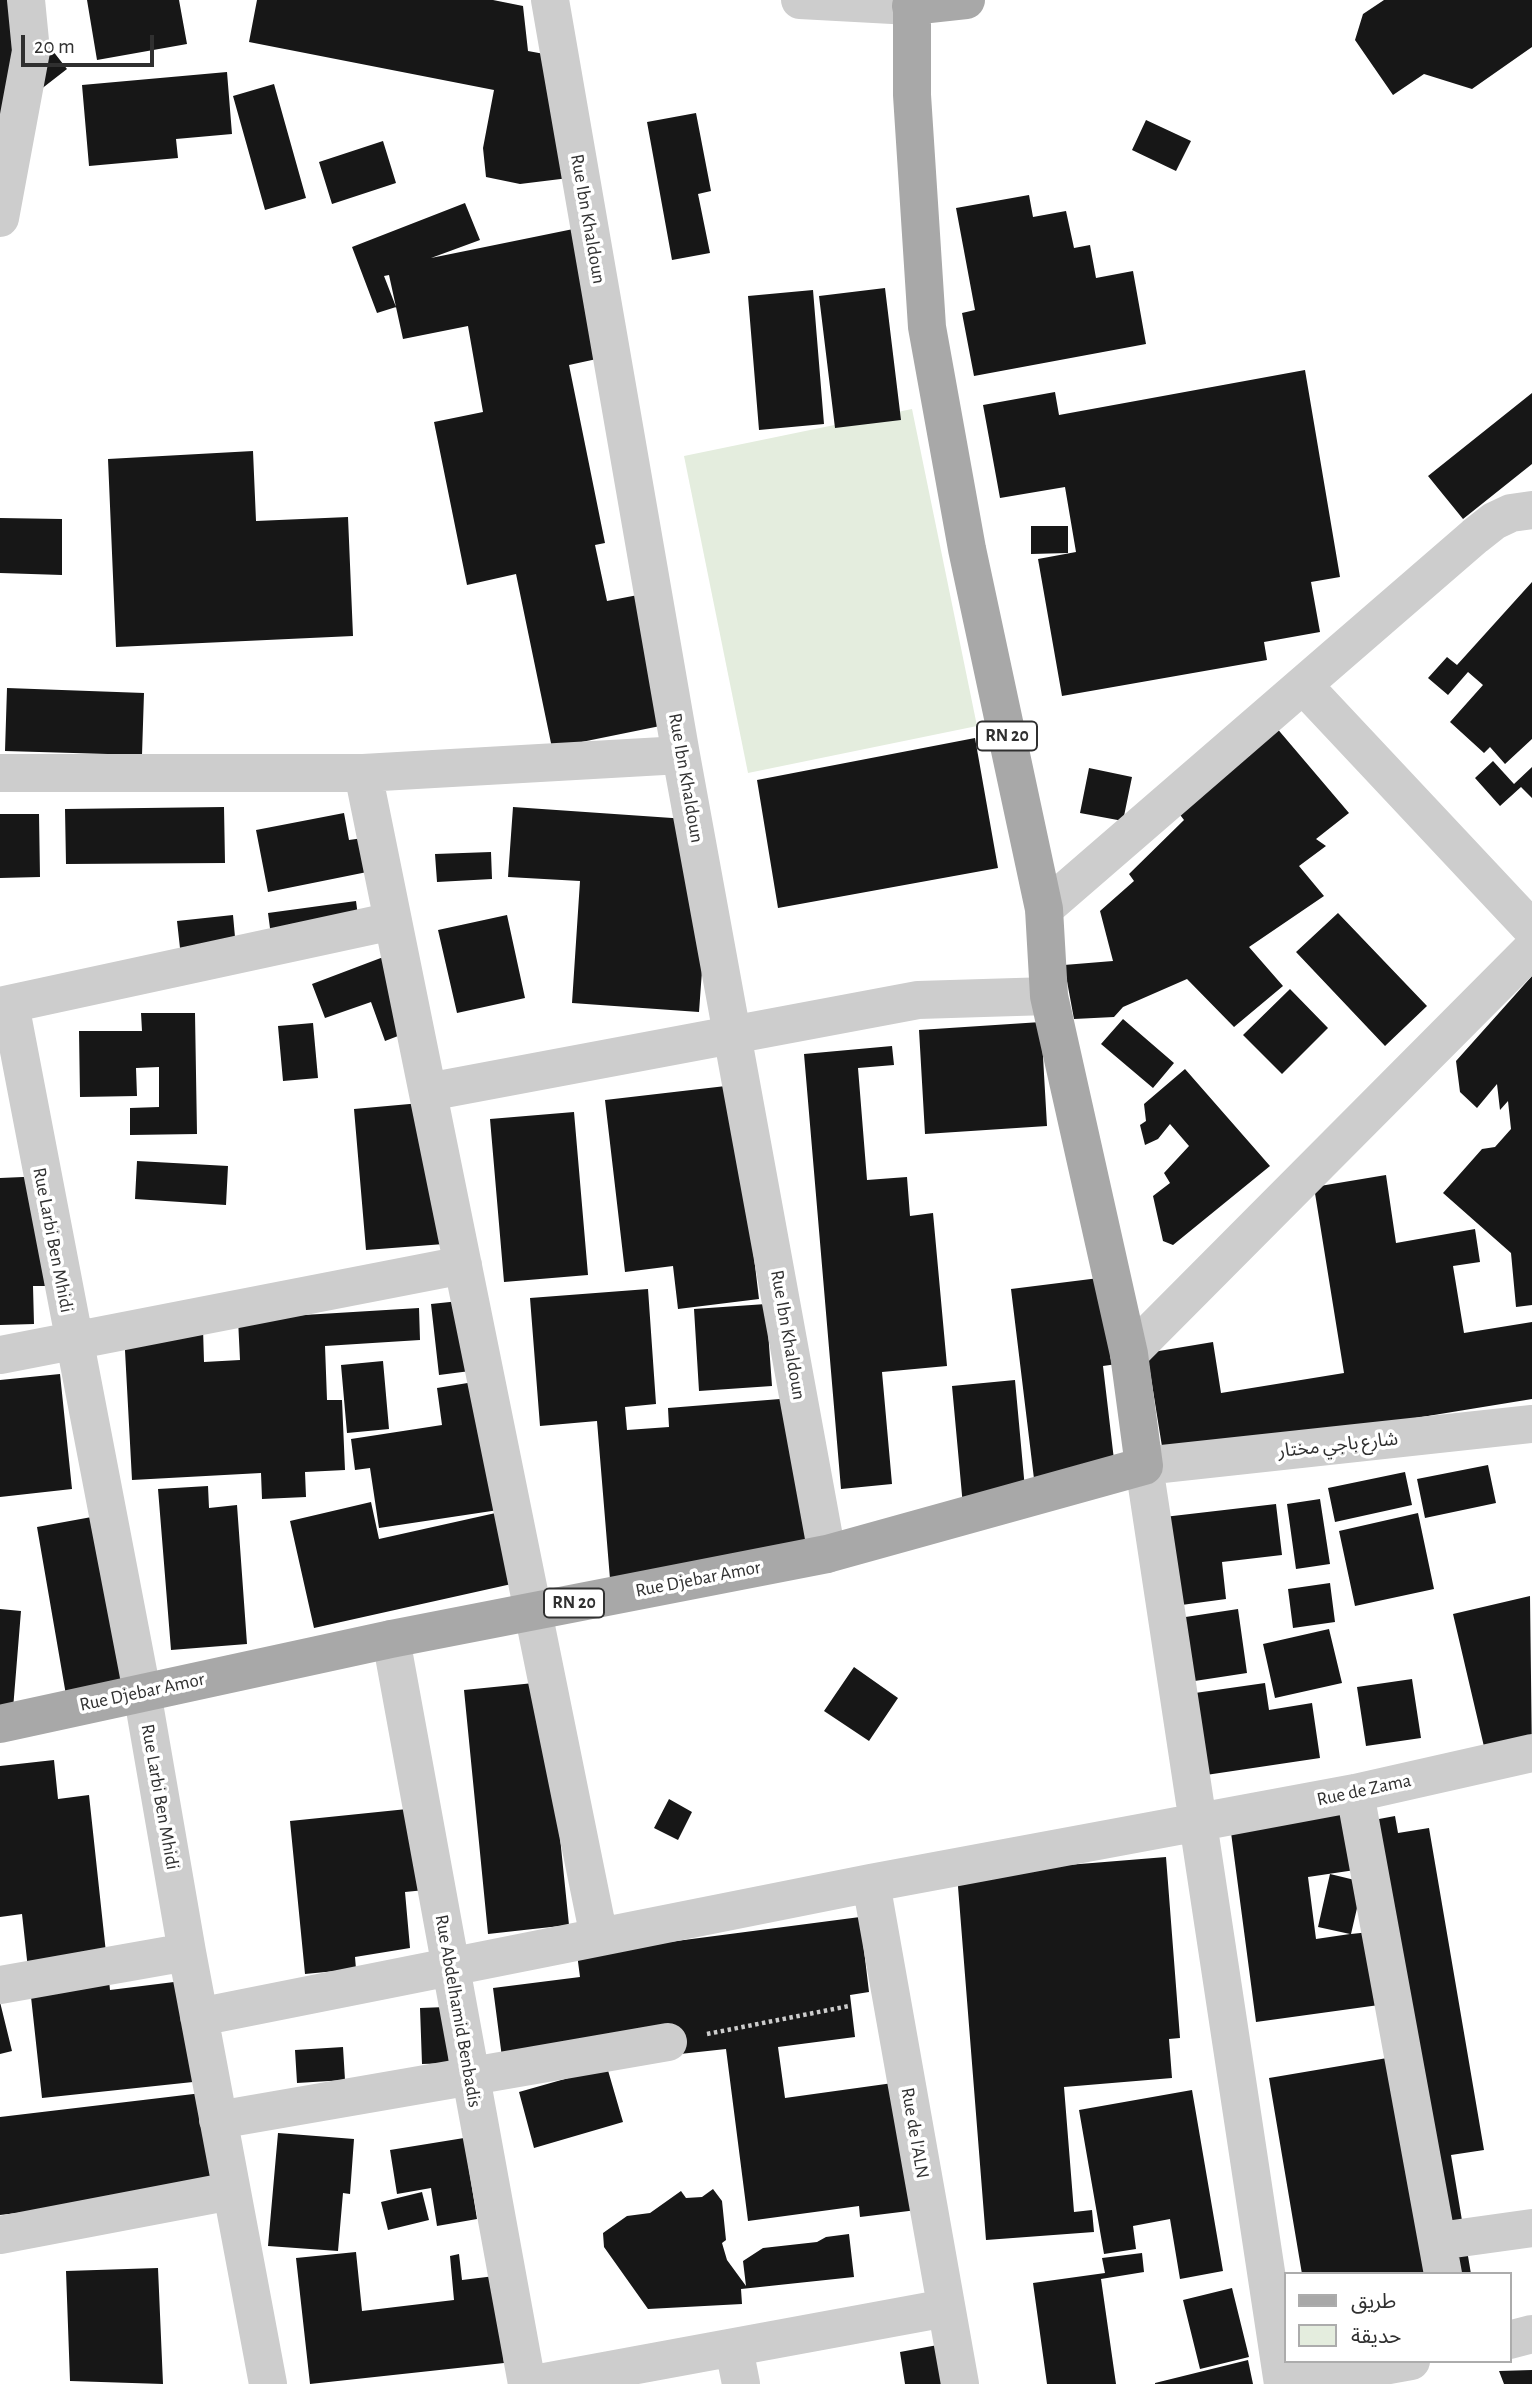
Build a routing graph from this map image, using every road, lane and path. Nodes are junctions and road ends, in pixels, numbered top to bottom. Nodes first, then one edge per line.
1 (26, 0) edge
2 (550, 0) edge
3 (800, 0) edge
4 (967, 0) edge
5 (911, 3) edge
6 (0, 218) edge
7 (1532, 510) edge
8 (1303, 685) junction
9 (681, 755) junction
10 (0, 773) edge
11 (363, 774) junction
12 (1044, 909) junction
13 (393, 921) junction
14 (1532, 929) edge
15 (1532, 949) edge
16 (1049, 996) junction
17 (5, 1005) edge
18 (734, 1036) junction
19 (428, 1092) junction
20 (463, 1265) junction
21 (72, 1341) junction
22 (1129, 1354) junction
23 (0, 1355) edge
24 (1532, 1424) edge
25 (1144, 1466) junction
26 (827, 1554) junction
27 (534, 1611) junction
28 (391, 1639) junction
29 (142, 1692) junction
30 (0, 1724) edge
31 (1532, 1753) edge
32 (1355, 1793) junction
33 (1195, 1821) junction
34 (871, 1883) junction
35 (599, 1937) junction
36 (187, 1952) junction
37 (450, 1967) junction
38 (0, 1985) edge
39 (891, 1997) junction
40 (199, 2017) junction
41 (668, 2042) joint
42 (470, 2076) junction
43 (218, 2120) junction
44 (231, 2191) junction
45 (1532, 2228) edge
46 (0, 2235) edge
47 (1441, 2257) edge
48 (946, 2308) junction
49 (1532, 2334) edge
50 (1511, 2339) edge
51 (1400, 2363) edge
52 (738, 2366) edge
53 (268, 2384) edge
54 (527, 2384) edge
55 (534, 2384) edge
56 (960, 2384) edge
57 (1285, 2384) edge

1 - 6 street
2 - 9 street, Rue Ibn Khaldoun
3 - 5 street
4 - 5 main road
5 - 12 main road, RN 20
7 - 8 street
8 - 12 street
8 - 14 street
9 - 11 street
9 - 18 street, Rue Ibn Khaldoun
10 - 11 street
11 - 13 street
12 - 16 main road, RN 20
13 - 17 street
13 - 19 street
15 - 22 street
16 - 18 street
16 - 22 main road, RN 20
17 - 21 street, Rue Larbi Ben Mhidi
18 - 19 street
18 - 26 street, Rue Ibn Khaldoun
19 - 20 street
20 - 21 street
20 - 27 street
21 - 23 street
21 - 29 street, Rue Larbi Ben Mhidi
22 - 25 main road, RN 20
24 - 25 street, شارع باجي مختار
25 - 26 main road, Rue Djebar Amor / RN 20
25 - 33 street
26 - 27 main road, Rue Djebar Amor / RN 20
27 - 28 main road, Rue Djebar Amor / RN 20
27 - 35 street
28 - 29 main road, Rue Djebar Amor / RN 20
28 - 37 street, Rue Abdelhamid Benbadis
29 - 30 main road, Rue Djebar Amor / RN 20
29 - 36 street, Rue Larbi Ben Mhidi
31 - 32 street, Rue de Zama
32 - 33 street, Rue de Zama
32 - 47 street
33 - 34 street, Rue de Zama
33 - 57 street
34 - 35 street, Rue de Zama
34 - 39 street, Rue de l'ALN
35 - 37 street, Rue de Zama
36 - 38 street
36 - 40 street, Rue Larbi Ben Mhidi
37 - 40 street, Rue de Zama
37 - 42 street, Rue Abdelhamid Benbadis
39 - 41 path
39 - 48 street, Rue de l'ALN
40 - 43 street, Rue Larbi Ben Mhidi
41 - 42 street
42 - 43 street
42 - 54 street, Rue Abdelhamid Benbadis
43 - 44 street, Rue Larbi Ben Mhidi
44 - 46 street
44 - 53 street, Rue Larbi Ben Mhidi
45 - 47 street
48 - 52 street
48 - 56 street, Rue de l'ALN
49 - 50 street
51 - 57 street
52 - 55 street

